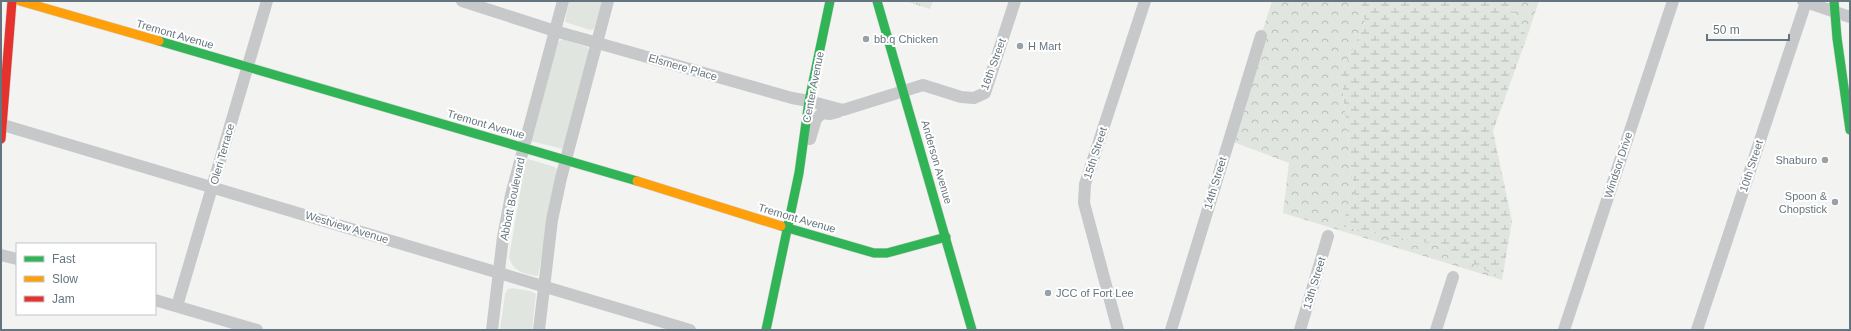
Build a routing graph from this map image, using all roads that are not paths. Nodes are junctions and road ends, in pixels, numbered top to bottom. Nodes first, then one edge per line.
1 (12, 1) edge
2 (20, 1) edge
3 (267, 1) edge
4 (462, 1) edge
5 (563, 1) edge
6 (608, 1) edge
7 (830, 1) edge
8 (1015, 1) edge
9 (1145, 1) edge
10 (1673, 1) edge
11 (878, 2) edge
12 (1804, 2) edge
13 (1834, 6) edge
14 (1850, 17) edge
15 (555, 31) junction
16 (1261, 36) dead end
17 (596, 42) junction
18 (248, 67) junction
19 (904, 90) junction
20 (808, 100) junction
21 (843, 110) junction
22 (3, 125) junction
23 (1850, 130) edge
24 (1, 139) edge
25 (523, 147) junction
26 (566, 159) junction
27 (799, 173) junction
28 (212, 187) junction
29 (787, 228) junction
30 (1328, 236) dead end
31 (946, 237) junction
32 (1, 255) edge
33 (16, 260) edge
34 (499, 272) junction
35 (1453, 277) dead end
36 (544, 286) junction
37 (156, 300) edge
38 (177, 306) junction
39 (257, 330) edge
40 (492, 330) edge
41 (539, 330) edge
42 (690, 330) edge
43 (766, 330) edge
44 (972, 330) edge
45 (1118, 330) edge
46 (1171, 330) edge
47 (1300, 330) edge
48 (1436, 330) edge
49 (1564, 330) edge
50 (1697, 330) edge

1 - 22 street
2 - 18 street, Tremont Avenue
3 - 18 street, Oleri Terrace
4 - 15 street, Elsmere Place
5 - 15 street, Abbott Boulevard
6 - 17 street
7 - 20 street, Center Avenue
8 - 19 street, 16th Street
9 - 45 street, 15th Street
10 - 49 street, Windsor Drive
11 - 19 street, Anderson Avenue
12 - 13 street
12 - 50 street, 10th Street
13 - 14 street
13 - 23 street
15 - 17 street, Elsmere Place
15 - 25 street, Abbott Boulevard
16 - 46 street, 14th Street
17 - 20 street, Elsmere Place
17 - 26 street
18 - 25 street, Tremont Avenue
18 - 28 street, Oleri Terrace
19 - 21 street
19 - 31 street, Anderson Avenue
20 - 21 street, Elsmere Place
20 - 27 street, Center Avenue
21 - 27 street, Center Avenue
22 - 24 street
22 - 28 street, Westview Avenue
25 - 26 street, Tremont Avenue
25 - 34 street, Abbott Boulevard
26 - 29 street, Tremont Avenue
26 - 36 street
27 - 29 street, Center Avenue
28 - 34 street, Westview Avenue
28 - 38 street, Oleri Terrace
29 - 31 street, Tremont Avenue
29 - 43 street, Center Avenue
30 - 47 street, 13th Street
31 - 44 street, Anderson Avenue
32 - 33 street
34 - 36 street, Westview Avenue
34 - 40 street, Abbott Boulevard
35 - 48 street
36 - 41 street
36 - 42 street, Westview Avenue
37 - 38 street
38 - 39 street

